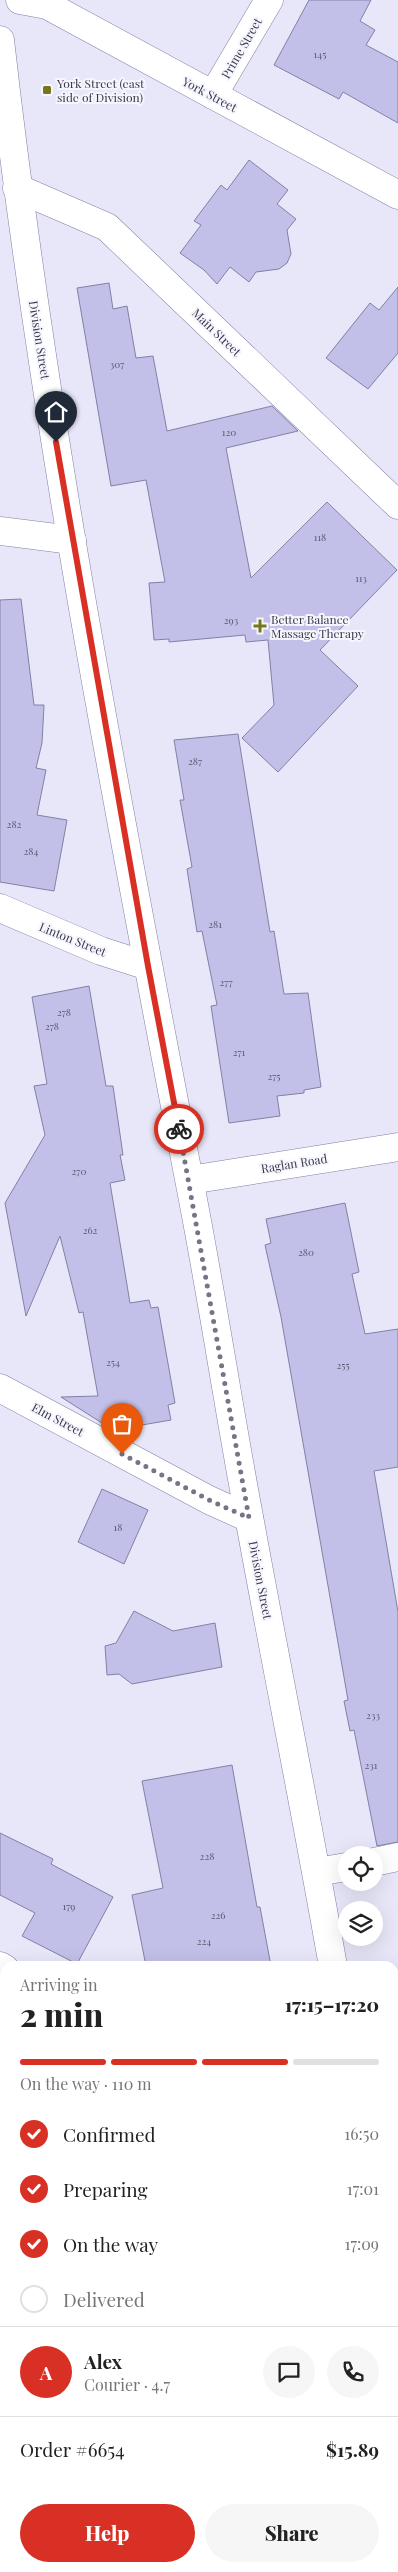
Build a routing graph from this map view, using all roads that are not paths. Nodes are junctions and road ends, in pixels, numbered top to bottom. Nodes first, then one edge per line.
1 (20, 0) edge
2 (269, 0) edge
3 (0, 40) edge
4 (214, 95) junction
5 (17, 188) junction
6 (398, 195) edge
7 (398, 505) edge
8 (0, 531) edge
9 (72, 540) junction
10 (0, 908) edge
11 (148, 966) junction
12 (398, 1147) edge
13 (190, 1180) junction
14 (0, 1388) edge
15 (249, 1518) junction
16 (398, 1857) edge
17 (383, 1860) edge
18 (338, 1868) edge
19 (317, 1872) junction
20 (332, 1961) edge

1 - 4 main road, York Street
2 - 4 main road, Prime Street
3 - 5 main road, Division Street
4 - 6 main road, York Street
5 - 7 main road, Main Street
5 - 9 main road, Division Street
8 - 9 main road
9 - 11 main road, Division Street
10 - 11 main road, Linton Street
11 - 13 main road, Division Street
12 - 13 main road, Raglan Road
13 - 15 main road, Division Street
14 - 15 main road, Elm Street
15 - 19 main road, Division Street
16 - 17 main road
18 - 19 main road
19 - 20 main road, Division Street

